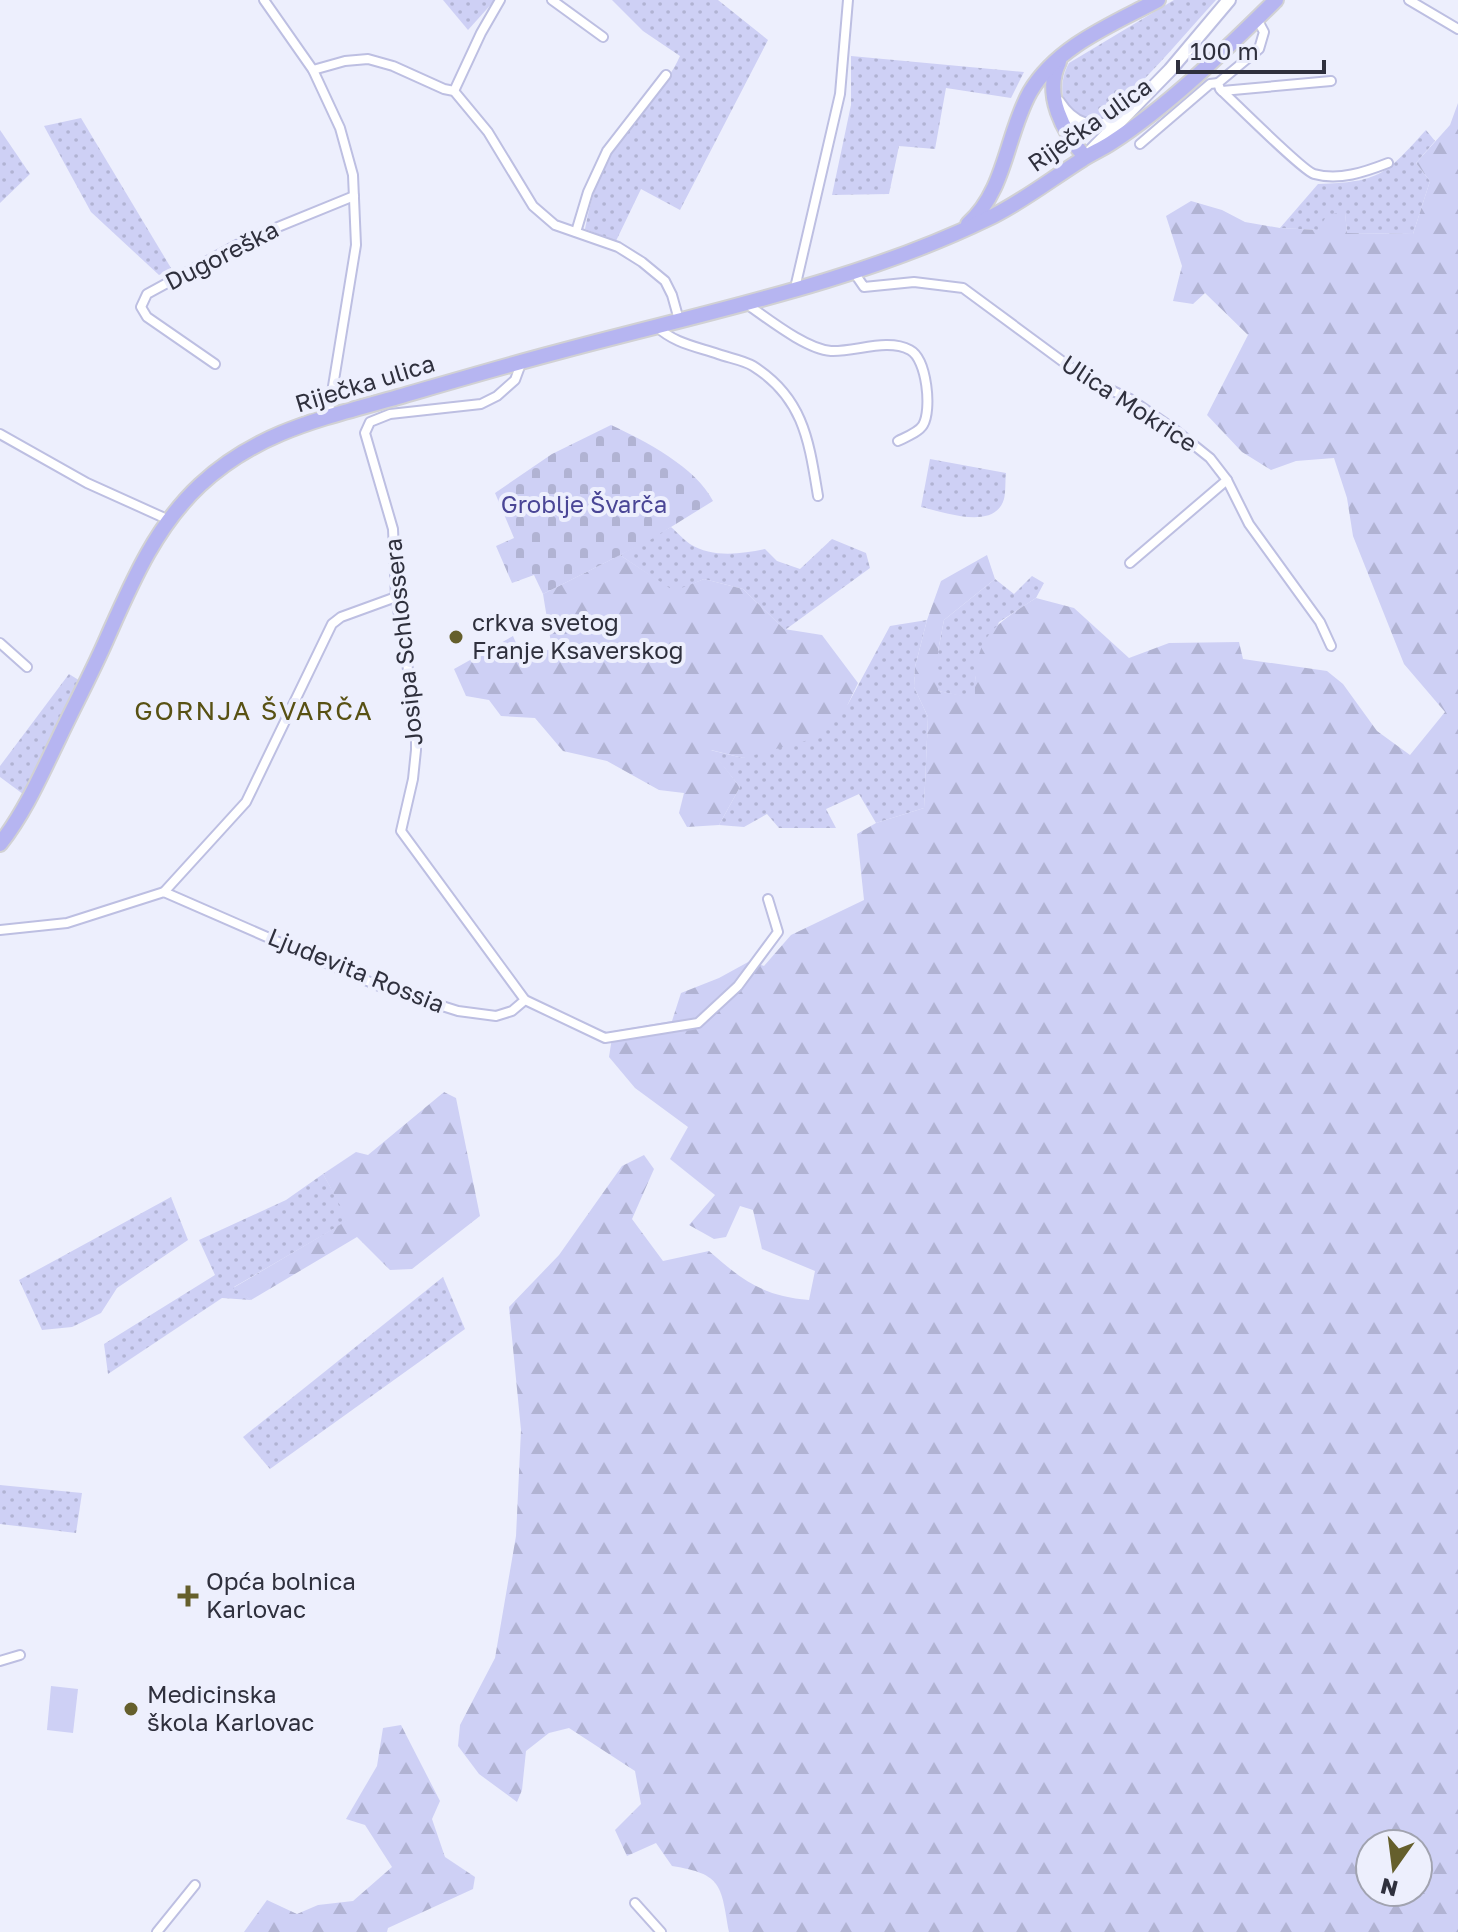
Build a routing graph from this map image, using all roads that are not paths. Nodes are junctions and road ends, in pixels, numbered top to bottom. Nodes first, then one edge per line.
1 (264, 0) edge
2 (500, 0) edge
3 (552, 0) edge
4 (848, 0) edge
5 (1158, 0) edge
6 (1276, 0) edge
7 (1409, 0) edge
8 (1228, 1) edge
9 (1257, 19) junction
10 (1458, 29) edge
11 (603, 37) dead end
12 (1063, 54) junction
13 (313, 70) junction
14 (666, 75) dead end
15 (1331, 81) dead end
16 (1220, 87) junction
17 (454, 91) junction
18 (1055, 97) junction
19 (1123, 118) junction
20 (1140, 144) dead end
21 (1085, 157) junction
22 (1388, 163) dead end
23 (354, 196) junction
24 (576, 232) junction
25 (951, 235) junction
26 (853, 271) junction
27 (795, 288) junction
28 (744, 302) junction
29 (679, 320) junction
30 (655, 326) junction
31 (522, 361) junction
32 (215, 364) dead end
33 (328, 417) junction
34 (0, 434) edge
35 (898, 441) dead end
36 (1227, 480) junction
37 (818, 496) dead end
38 (169, 520) junction
39 (1130, 563) dead end
40 (396, 597) junction
41 (0, 643) edge
42 (1331, 646) dead end
43 (27, 667) dead end
44 (0, 844) edge
45 (164, 892) junction
46 (768, 899) dead end
47 (0, 930) edge
48 (525, 1000) junction
49 (20, 1655) dead end
50 (0, 1661) edge
51 (195, 1885) dead end
52 (635, 1903) dead end
53 (157, 1932) edge
54 (661, 1932) edge

1 - 13 street
2 - 17 street
3 - 11 street
4 - 27 street
5 - 12 main road, Riječka ulica
6 - 9 main road, Riječka ulica
7 - 10 street
8 - 19 street
9 - 16 street
9 - 21 main road, Riječka ulica
12 - 18 main road
12 - 25 main road, Riječka ulica
13 - 17 street
13 - 23 street
14 - 24 street
15 - 16 street
16 - 20 street
16 - 22 street
17 - 24 street
18 - 19 street
18 - 21 main road
19 - 21 street
21 - 25 main road, Riječka ulica
23 - 32 street, Dugoreška
23 - 33 street
24 - 29 street
25 - 26 main road, Riječka ulica
26 - 27 main road, Riječka ulica
26 - 36 street, Ulica Mokrice
27 - 28 main road, Riječka ulica
28 - 29 main road, Riječka ulica
28 - 35 street
29 - 30 main road, Riječka ulica
30 - 31 main road, Riječka ulica
30 - 37 street
31 - 33 main road, Riječka ulica
31 - 40 street, Josipa Schlossera
33 - 38 main road, Riječka ulica
34 - 38 street
36 - 39 street
36 - 42 street, Ulica Mokrice
38 - 44 main road, Riječka ulica
40 - 45 street
40 - 48 street, Josipa Schlossera
41 - 43 street
45 - 47 street
45 - 48 street, Ljudevita Rossia
46 - 48 street
49 - 50 street
51 - 53 street
52 - 54 street

